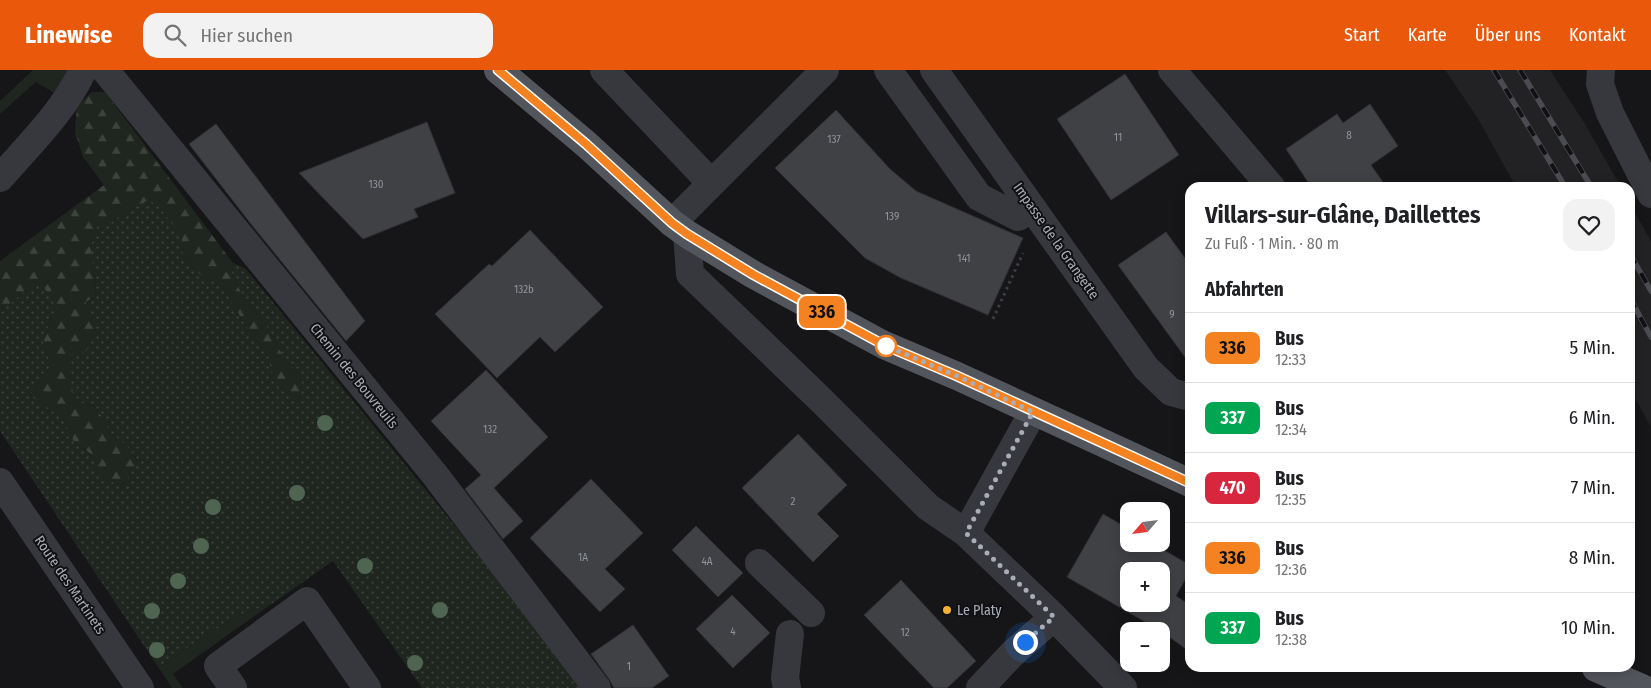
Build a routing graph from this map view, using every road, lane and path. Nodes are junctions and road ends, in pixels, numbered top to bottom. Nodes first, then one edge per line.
1 (84, 70) edge
2 (105, 70) edge
3 (498, 70) edge
4 (604, 70) edge
5 (825, 70) edge
6 (888, 70) edge
7 (934, 70) edge
8 (1172, 70) edge
9 (1601, 70) edge
10 (0, 178) edge
11 (1267, 182) edge
12 (711, 183) junction
13 (1651, 194) edge
14 (1018, 217) dead end
15 (679, 229) junction
16 (1009, 285) dead end
17 (993, 319) dead end
18 (1185, 396) edge
19 (1033, 412) junction
20 (1185, 481) edge
21 (0, 482) edge
22 (966, 533) junction
23 (759, 563) dead end
24 (811, 613) dead end
25 (1054, 617) junction
26 (790, 634) dead end
27 (1605, 672) edge
28 (140, 688) edge
29 (233, 688) edge
30 (367, 688) edge
31 (597, 688) edge
32 (787, 688) edge
33 (980, 688) edge
34 (1123, 688) edge
35 (1642, 688) edge

1 - 10 street
2 - 31 street, Chemin des Bouvreuils
3 - 15 main road
4 - 12 street
5 - 12 street
6 - 14 street
7 - 18 street, Impasse de la Grangette
8 - 11 street
9 - 13 street
12 - 15 street
15 - 19 main road
15 - 22 street
16 - 17 path
19 - 20 main road
19 - 22 street
21 - 28 street, Route des Martinets
22 - 25 street
23 - 24 street
25 - 33 street
25 - 34 street
26 - 32 street
27 - 35 main road
29 - 30 street

